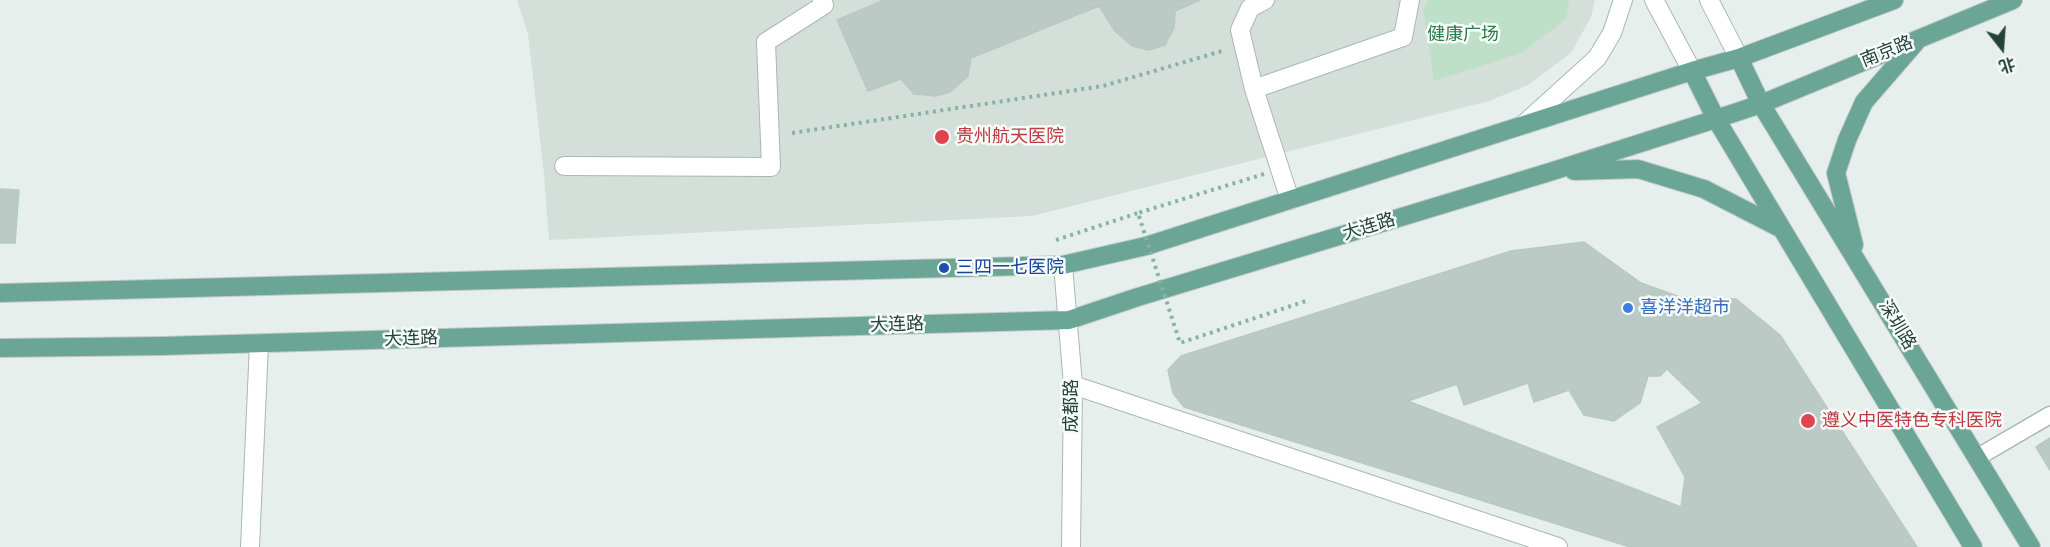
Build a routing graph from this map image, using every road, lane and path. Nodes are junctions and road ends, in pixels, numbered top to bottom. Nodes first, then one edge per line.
1 (822, 0) edge
2 (1265, 0) edge
3 (1410, 0) edge
4 (1623, 0) edge
5 (1654, 0) edge
6 (1709, 0) edge
7 (1894, 0) edge
8 (2013, 0) edge
9 (1919, 39) junction
10 (1243, 45) junction
11 (1738, 58) junction
12 (1692, 71) junction
13 (1254, 89) junction
14 (1761, 104) junction
15 (1716, 119) junction
16 (1523, 125) junction
17 (770, 137) junction
18 (564, 166) dead end
19 (1553, 171) junction
20 (1264, 174) dead end
21 (1290, 200) junction
22 (1138, 213) junction
23 (1782, 229) junction
24 (1048, 242) dead end
25 (1858, 262) junction
26 (1063, 265) junction
27 (0, 293) edge
28 (1310, 300) dead end
29 (1069, 320) junction
30 (259, 343) junction
31 (0, 348) edge
32 (1073, 385) junction
33 (2050, 415) edge
34 (1977, 457) junction
35 (250, 547) edge
36 (1071, 547) edge
37 (1558, 547) edge
38 (1973, 547) edge
39 (2031, 547) edge

1 - 17 street
2 - 10 street
3 - 13 street
4 - 16 street
5 - 12 street
6 - 11 street
7 - 11 main road
8 - 9 main road, 南京路
9 - 14 main road, 南京路
9 - 25 main road
10 - 13 street
10 - 17 path
11 - 12 main road
11 - 14 main road, 深圳路
12 - 15 main road
12 - 16 main road
13 - 21 street
14 - 15 main road, 大连路
14 - 25 main road, 深圳路
15 - 19 main road, 大连路
15 - 23 main road
16 - 21 main road
17 - 18 street
19 - 23 main road
19 - 29 main road, 大连路
20 - 22 path, bridge
21 - 26 main road
22 - 24 path
22 - 28 path, bridge
23 - 38 main road
25 - 34 main road, 深圳路
26 - 27 main road
26 - 29 street, 成都路
29 - 30 main road, 大连路
29 - 32 street, 成都路
30 - 31 main road, 大连路
30 - 35 street
32 - 36 street, 成都路
32 - 37 street
33 - 34 lane
34 - 39 main road, 深圳路

